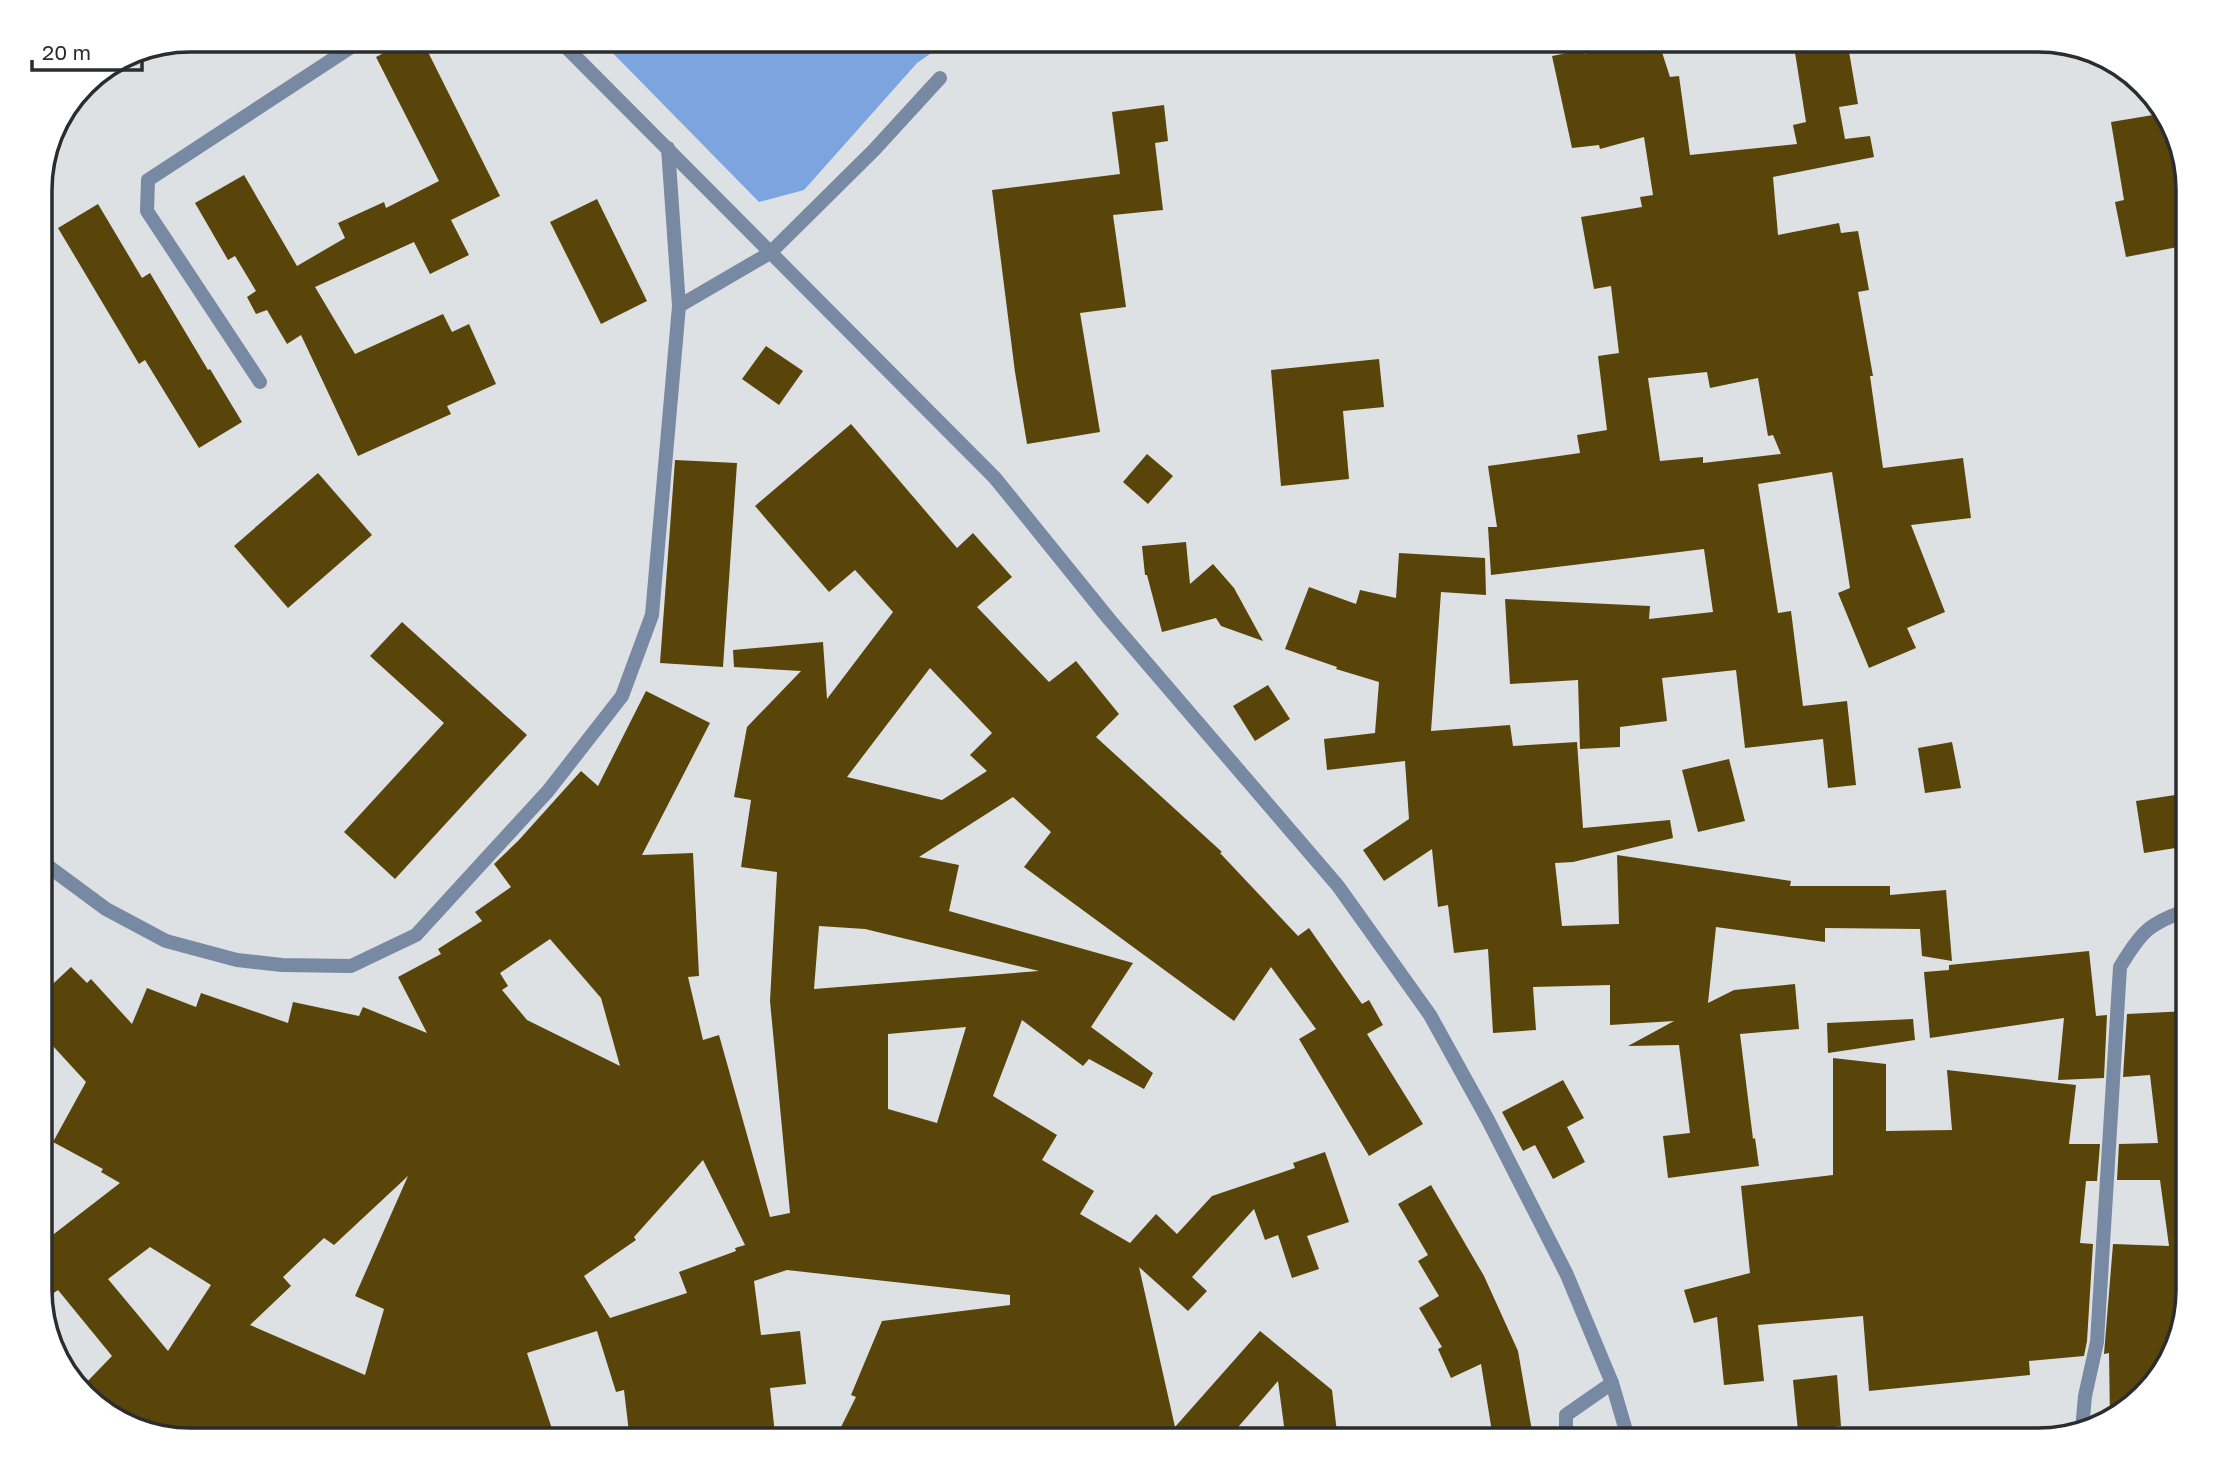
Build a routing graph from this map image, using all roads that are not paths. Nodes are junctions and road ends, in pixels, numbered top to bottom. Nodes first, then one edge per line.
1 (342, 53) edge
2 (572, 53) edge
3 (940, 78) dead end
4 (668, 148) junction
5 (770, 253) junction
6 (679, 306) junction
7 (260, 382) dead end
8 (53, 870) edge
9 (2176, 914) edge
10 (1612, 1383) junction
11 (2083, 1421) edge
12 (1566, 1428) edge
13 (1625, 1428) edge

1 - 7 street
2 - 4 street
3 - 5 street
4 - 5 street
4 - 6 street
5 - 6 street
5 - 10 street
6 - 8 street
9 - 11 street
10 - 12 street
10 - 13 street

